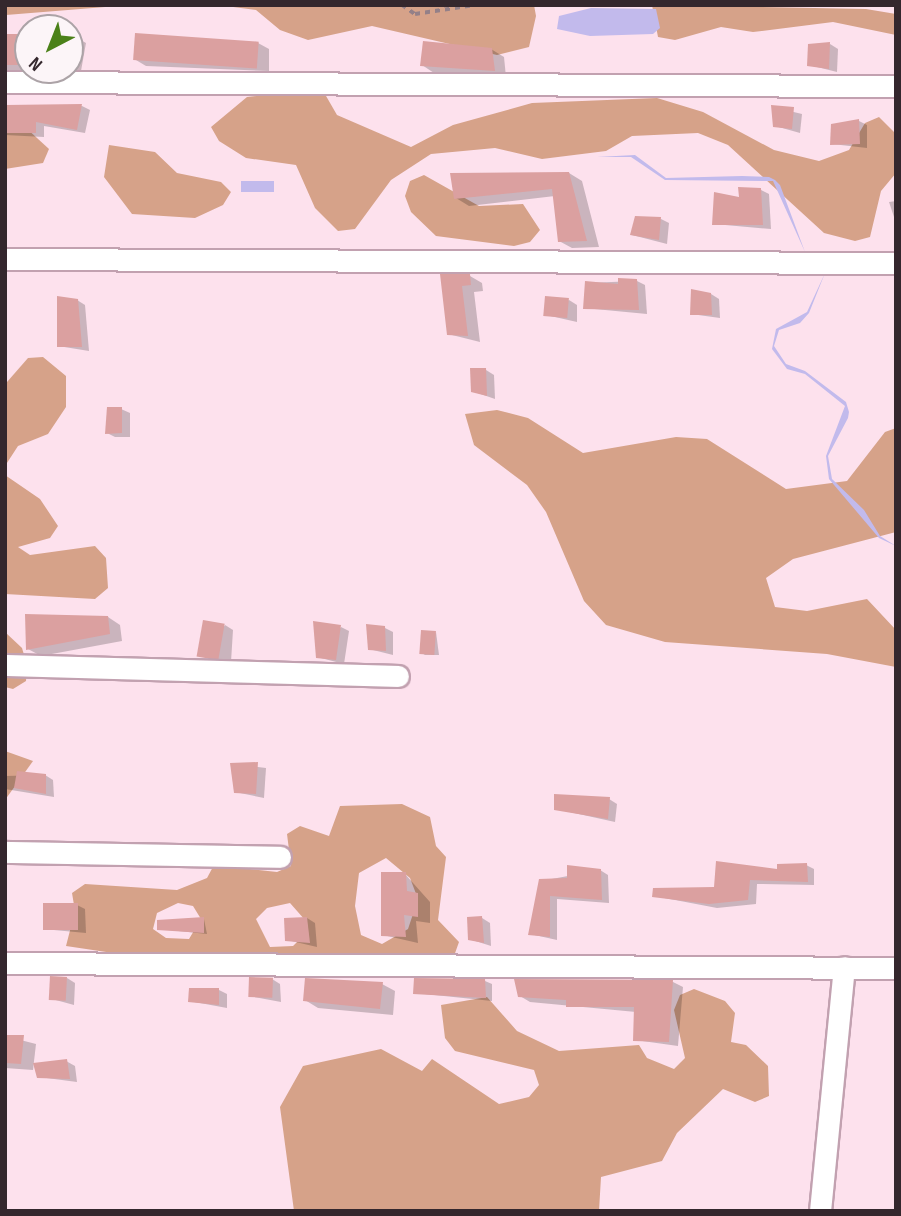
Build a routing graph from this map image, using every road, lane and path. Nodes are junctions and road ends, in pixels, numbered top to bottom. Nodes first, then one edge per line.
1 (402, 5) edge
2 (474, 5) edge
3 (5, 82) edge
4 (896, 86) edge
5 (5, 260) edge
6 (896, 263) edge
7 (5, 665) edge
8 (398, 676) dead end
9 (5, 852) edge
10 (280, 857) dead end
11 (5, 963) edge
12 (844, 967) junction
13 (896, 968) edge
14 (820, 1211) edge

1 - 2 path
3 - 4 street
5 - 6 street
7 - 8 street
9 - 10 street
11 - 12 street
12 - 13 street
12 - 14 street

